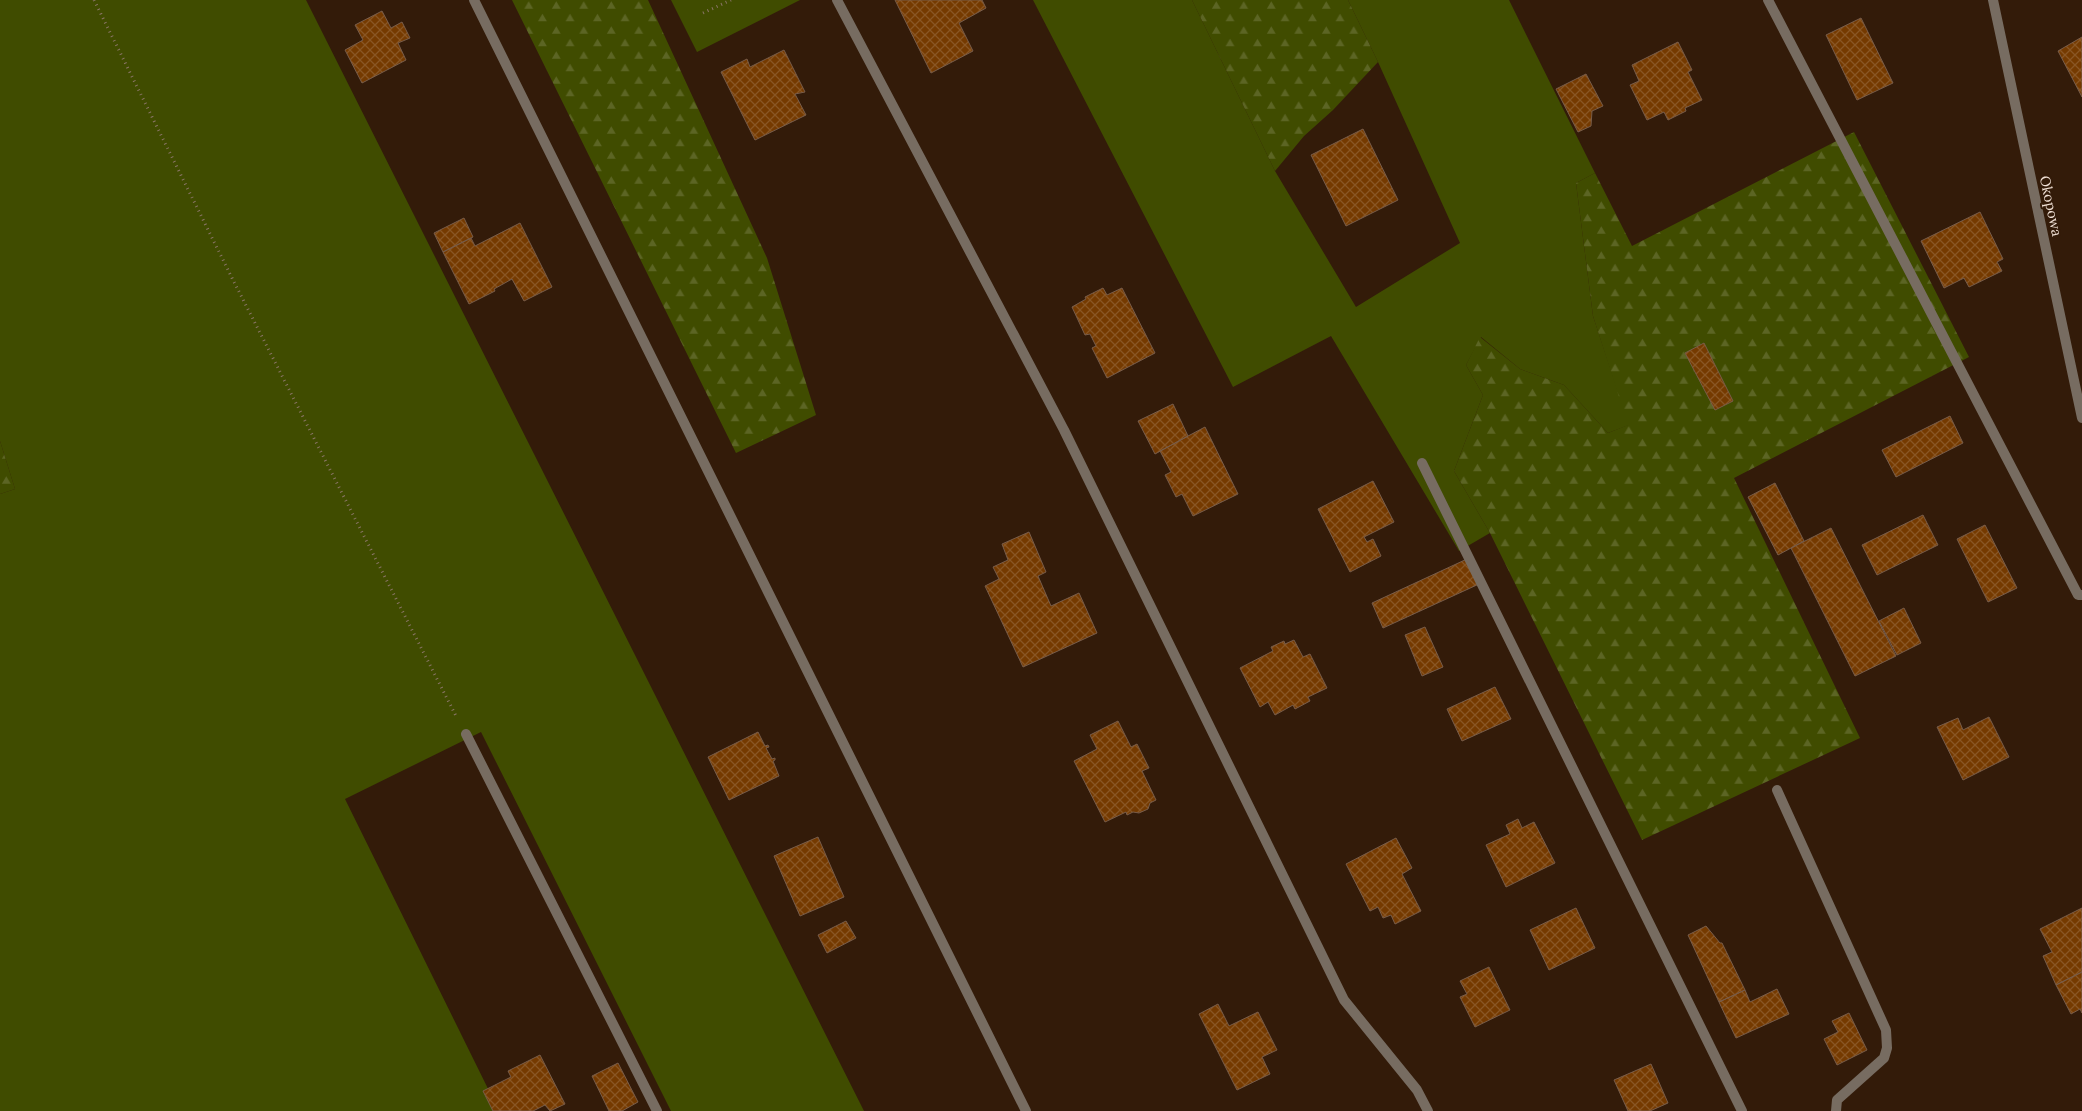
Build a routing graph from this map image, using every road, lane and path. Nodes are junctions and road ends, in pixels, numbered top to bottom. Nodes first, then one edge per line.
1 (94, 0) edge
2 (474, 0) edge
3 (731, 0) edge
4 (837, 0) edge
5 (1768, 0) edge
6 (1993, 0) edge
7 (703, 13) dead end
8 (2082, 418) edge
9 (1422, 463) dead end
10 (2082, 595) edge
11 (466, 734) joint
12 (1777, 790) dead end
13 (657, 1111) edge
14 (1026, 1111) edge
15 (1428, 1111) edge
16 (1742, 1111) edge
17 (1836, 1111) edge

1 - 11 path
2 - 14 street
3 - 7 path
4 - 15 street
5 - 10 street
6 - 8 street, Okopowa
9 - 16 street
11 - 13 street
12 - 17 street

